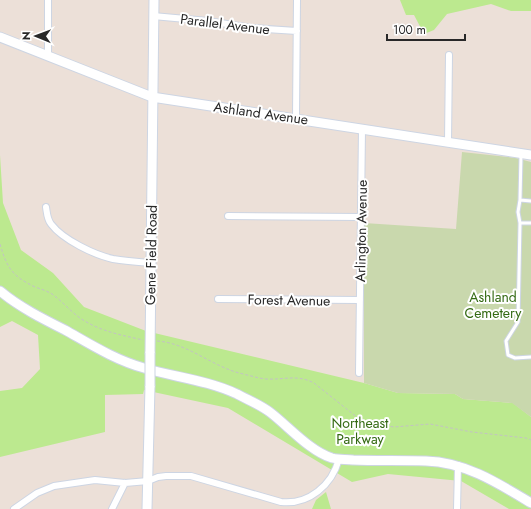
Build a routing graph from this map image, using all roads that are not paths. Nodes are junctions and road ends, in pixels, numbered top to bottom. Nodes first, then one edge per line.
1 (48, 0) edge
2 (154, 0) edge
3 (297, 0) edge
4 (153, 16) junction
5 (297, 31) junction
6 (0, 37) edge
7 (449, 55) dead end
8 (48, 56) junction
9 (152, 97) junction
10 (296, 118) junction
11 (362, 129) junction
12 (448, 142) junction
13 (521, 153) junction
14 (531, 155) edge
15 (520, 200) junction
16 (531, 201) edge
17 (46, 207) dead end
18 (228, 216) dead end
19 (361, 217) junction
20 (520, 223) junction
21 (531, 223) edge
22 (151, 263) junction
23 (0, 291) edge
24 (218, 299) dead end
25 (360, 300) junction
26 (531, 357) edge
27 (359, 373) dead end
28 (339, 459) junction
29 (458, 465) junction
30 (148, 481) junction
31 (125, 483) junction
32 (531, 503) edge
33 (14, 509) edge
34 (112, 509) edge
35 (147, 509) edge
36 (457, 509) edge

1 - 8 street
2 - 4 street, Gene Field Road
3 - 5 street
4 - 5 street, Parallel Avenue
4 - 9 street, Gene Field Road
5 - 10 street
6 - 8 street, Ashland Avenue
7 - 12 street
8 - 9 street, Ashland Avenue
9 - 10 street, Ashland Avenue
9 - 22 street, Gene Field Road
10 - 11 street, Ashland Avenue
11 - 12 street, Ashland Avenue
11 - 19 street, Arlington Avenue
12 - 13 street, Ashland Avenue
13 - 14 street, Ashland Avenue
13 - 15 lane
15 - 16 lane
15 - 20 lane
17 - 22 street
18 - 19 street
19 - 25 street, Arlington Avenue
20 - 21 lane
20 - 26 lane
22 - 30 street, Gene Field Road, bridge
23 - 28 street
24 - 25 street, Forest Avenue
25 - 27 street, Arlington Avenue
28 - 29 street
28 - 30 street
29 - 32 street
29 - 36 street
30 - 31 street
30 - 35 street, Gene Field Road
31 - 33 street
31 - 34 street

